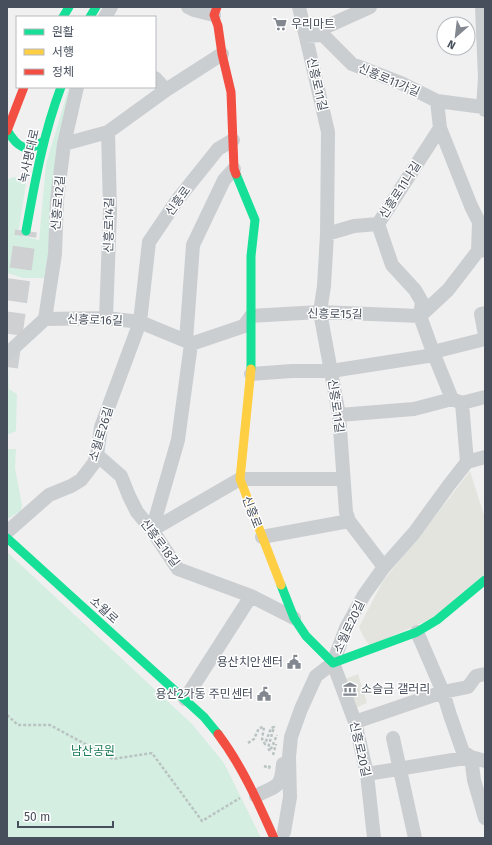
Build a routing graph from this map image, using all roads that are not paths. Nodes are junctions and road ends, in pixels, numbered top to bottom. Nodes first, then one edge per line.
1 (69, 7) edge
2 (96, 7) edge
3 (111, 7) edge
4 (188, 7) edge
5 (299, 7) edge
6 (370, 7) edge
7 (482, 7) edge
8 (215, 11) edge
9 (64, 16) edge
10 (91, 16) edge
11 (106, 16) edge
12 (306, 36) junction
13 (484, 51) edge
14 (222, 54) junction
15 (156, 79) edge
16 (24, 88) edge
17 (61, 88) edge
18 (77, 88) edge
19 (166, 90) junction
20 (437, 101) junction
21 (484, 109) edge
22 (440, 128) junction
23 (7, 131) edge
24 (108, 132) junction
25 (233, 140) junction
26 (44, 141) junction
27 (64, 144) junction
28 (234, 169) junction
29 (482, 220) edge
30 (378, 224) junction
31 (26, 231) tunnel mouth
32 (327, 234) junction
33 (482, 250) edge
34 (320, 312) junction
35 (485, 313) edge
36 (250, 316) junction
37 (420, 316) junction
38 (106, 318) junction
39 (45, 319) junction
40 (140, 322) junction
41 (485, 335) edge
42 (485, 339) edge
43 (189, 342) junction
44 (7, 354) edge
45 (433, 354) junction
46 (331, 371) junction
47 (251, 374) junction
48 (485, 397) edge
49 (457, 401) junction
50 (339, 415) junction
51 (97, 456) junction
52 (485, 458) edge
53 (467, 462) junction
54 (240, 479) junction
55 (343, 479) junction
56 (349, 521) junction
57 (152, 530) junction
58 (7, 532) edge
59 (262, 537) junction
60 (7, 538) edge
61 (384, 567) junction
62 (485, 580) edge
63 (251, 596) junction
64 (294, 618) junction
65 (417, 632) junction
66 (333, 663) junction
67 (485, 674) edge
68 (443, 692) junction
69 (185, 699) junction
70 (355, 722) junction
71 (286, 735) junction
72 (393, 738) dead end
73 (471, 757) junction
74 (485, 761) edge
75 (399, 769) junction
76 (367, 774) junction
77 (262, 796) junction
78 (485, 818) edge
79 (277, 819) dead end
80 (282, 836) edge
81 (374, 838) edge
82 (415, 838) edge

1 - 9 street
2 - 10 street
3 - 11 street
4 - 8 street
5 - 12 street, 신흥로11길
6 - 12 street
7 - 13 street
8 - 14 street, 신흥로
12 - 20 street, 신흥로11가길
12 - 32 street, 신흥로11길
13 - 21 street
14 - 19 street
14 - 25 street, 신흥로
15 - 19 street
16 - 23 street
17 - 26 street, 녹사평대로
18 - 27 street, 신흥로12길
19 - 24 street
20 - 21 street, 신흥로11가길
20 - 22 street
22 - 29 street
22 - 30 street, 신흥로11나길
23 - 26 street
24 - 27 street
24 - 38 street, 신흥로14길
25 - 28 street, 신흥로
25 - 40 street, 신흥로
26 - 31 street, 녹사평대로
27 - 39 street, 신흥로12길
28 - 36 street, 신흥로
28 - 43 street
29 - 33 street
30 - 32 street
30 - 37 street, 신흥로11나길
32 - 34 street, 신흥로11길
33 - 37 street
34 - 36 street, 신흥로15길
34 - 37 street, 신흥로15길
34 - 46 street, 신흥로11길
35 - 41 street
36 - 43 street
36 - 47 street, 신흥로
37 - 45 street
38 - 39 street, 신흥로16길
38 - 40 street, 신흥로16길
39 - 44 street
40 - 43 street, 신흥로16길
40 - 51 street, 소월로26길
42 - 45 street
43 - 57 street
45 - 46 street
45 - 49 street
46 - 47 street
46 - 50 street, 신흥로11길
47 - 54 street, 신흥로
48 - 49 street
49 - 50 street
49 - 53 street
50 - 55 street, 신흥로11길
51 - 57 street, 신흥로18길
51 - 58 street, 소월로26길
52 - 53 street
53 - 61 street, 소월로20길
54 - 55 street
54 - 57 street
54 - 59 street, 신흥로
55 - 56 street, 신흥로11길
56 - 59 street
56 - 61 street, 신흥로11길
57 - 63 street, 신흥로18길
59 - 64 street, 신흥로
60 - 69 street, 소월로
61 - 66 street, 소월로20길
62 - 65 street
63 - 64 street, 신흥로18길
63 - 69 street
64 - 66 street, 신흥로
65 - 66 street
65 - 68 street
66 - 70 street, 신흥로20길
66 - 71 street, 소월로20길
67 - 68 street
68 - 70 street
68 - 73 street
69 - 77 street, 소월로
70 - 76 street, 신흥로20길
71 - 77 street
71 - 80 street, 소월로20길
72 - 75 street
73 - 74 street
73 - 75 street
73 - 78 street
75 - 76 street
75 - 82 street
76 - 81 street, 신흥로20길
77 - 80 street, 소월로
79 - 80 street

